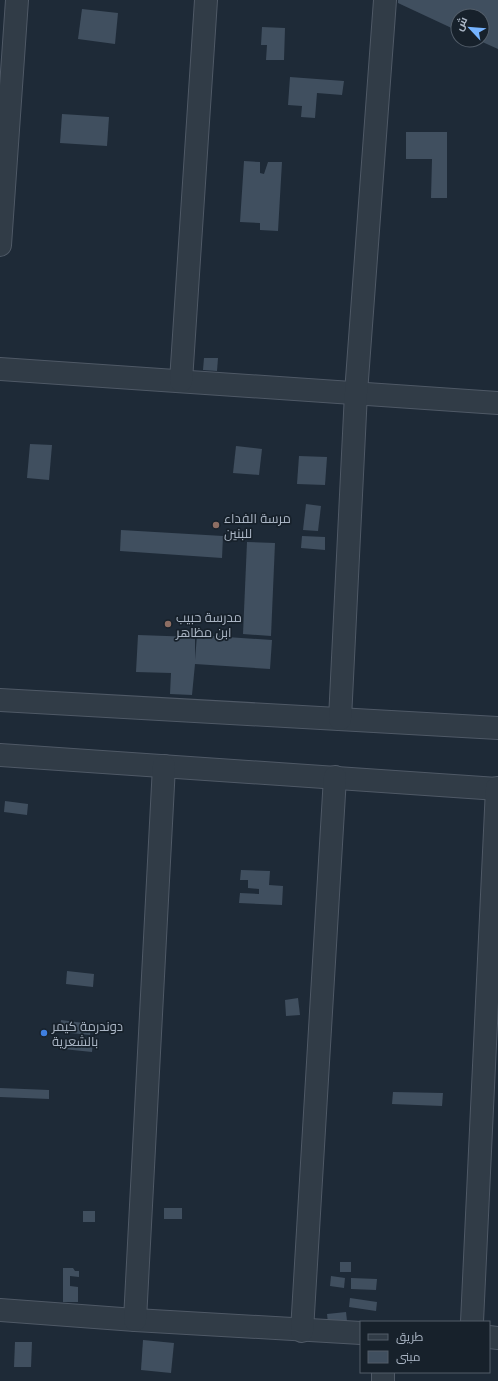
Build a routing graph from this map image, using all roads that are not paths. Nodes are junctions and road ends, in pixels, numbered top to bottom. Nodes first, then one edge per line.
1 (17, 0) edge
2 (206, 0) edge
3 (385, 0) edge
4 (0, 245) edge
5 (0, 369) edge
6 (181, 381) junction
7 (356, 393) junction
8 (498, 403) edge
9 (0, 700) edge
10 (340, 719) junction
11 (498, 728) edge
12 (0, 755) edge
13 (164, 766) junction
14 (335, 778) junction
15 (497, 788) edge
16 (0, 1310) edge
17 (136, 1320) junction
18 (472, 1321) edge
19 (302, 1331) junction
20 (360, 1333) edge

1 - 4 street
2 - 6 street
3 - 7 street
5 - 6 street
6 - 7 street
7 - 8 street
7 - 10 street
9 - 10 street
10 - 11 street
12 - 13 street
13 - 14 street
13 - 17 street
14 - 15 street
14 - 19 street
15 - 18 street
16 - 17 street
17 - 19 street
19 - 20 street

